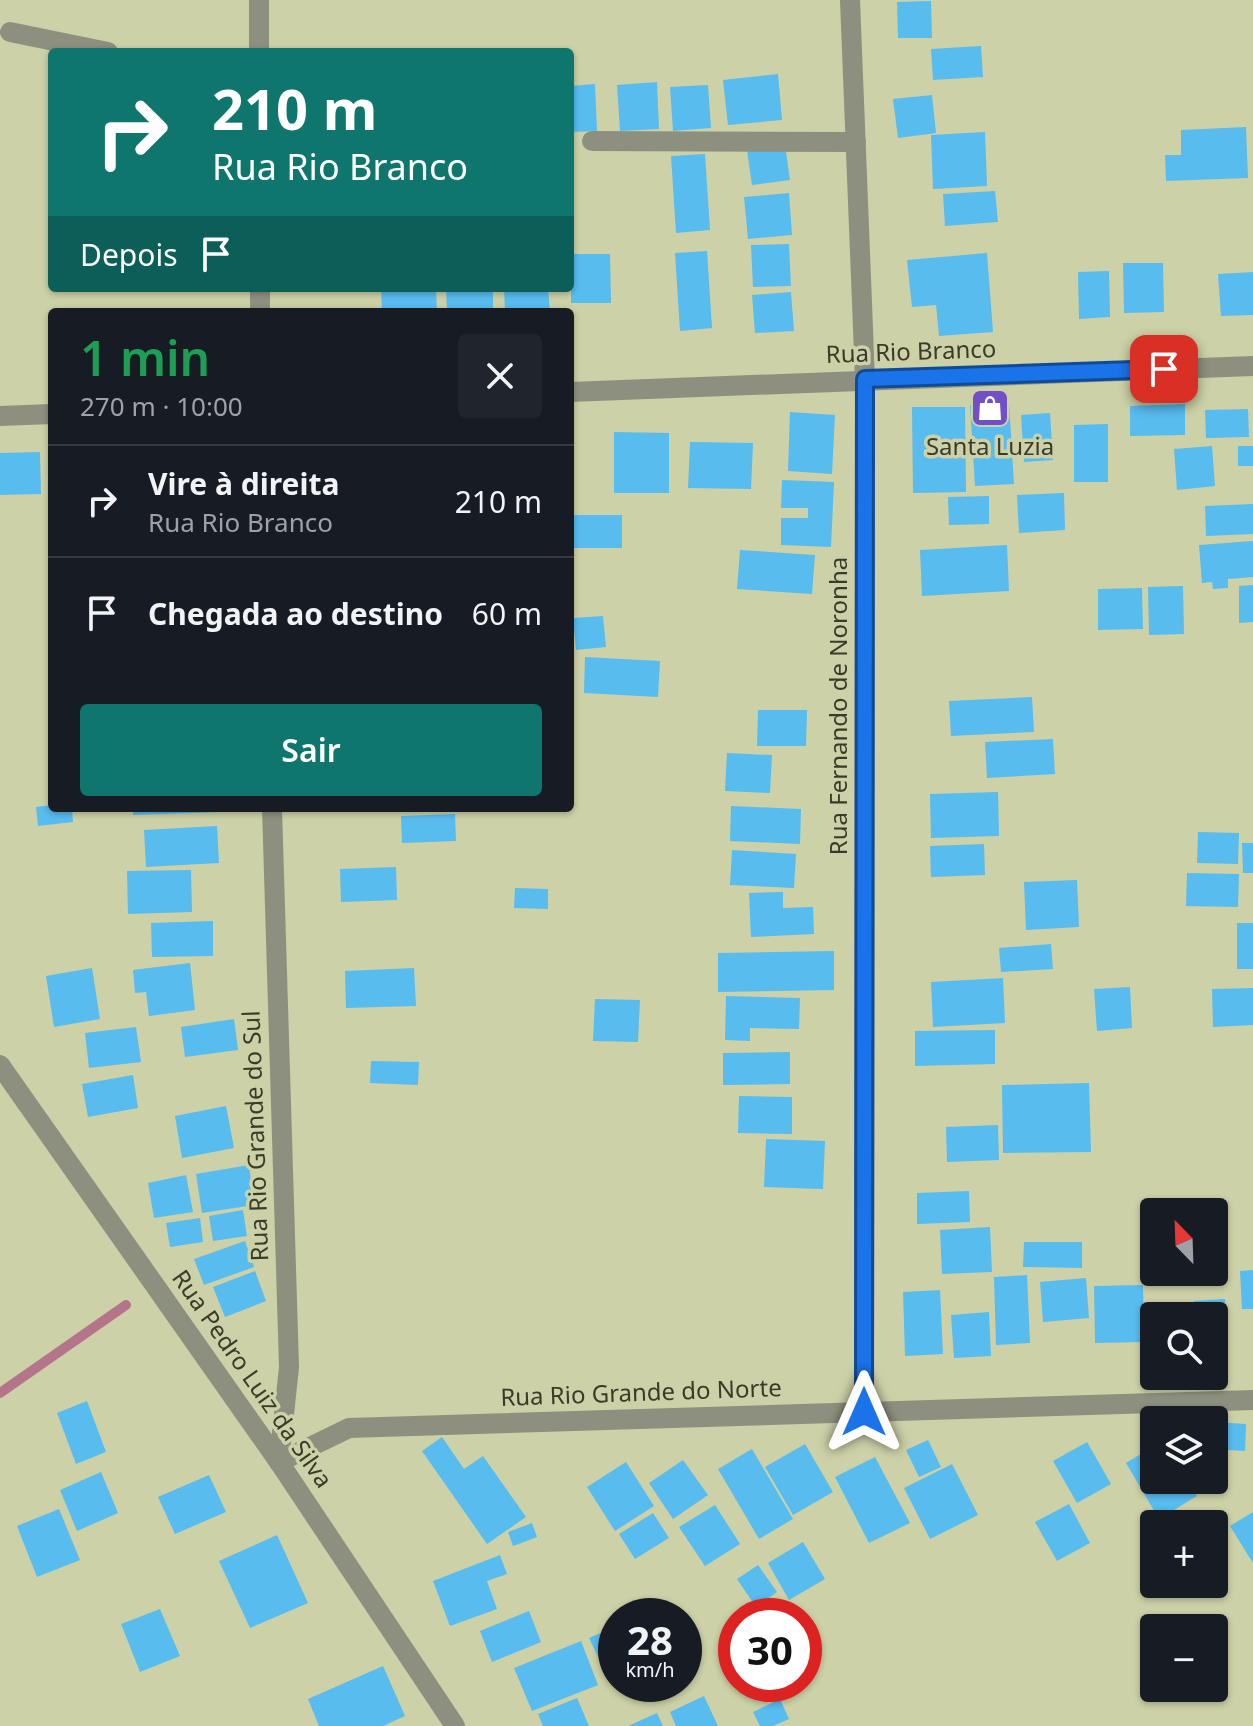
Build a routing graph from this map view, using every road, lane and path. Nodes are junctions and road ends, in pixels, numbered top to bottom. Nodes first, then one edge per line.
1 (259, 0) edge
2 (850, 0) edge
3 (10, 32) dead end
4 (88, 48) edge
5 (259, 48) edge
6 (592, 141) dead end
7 (856, 142) junction
8 (1253, 366) edge
9 (865, 379) junction
10 (574, 392) edge
11 (48, 414) edge
12 (0, 416) edge
13 (272, 812) edge
14 (0, 1065) edge
15 (1253, 1400) edge
16 (864, 1412) junction
17 (279, 1462) junction
18 (455, 1726) edge

1 - 5 street
2 - 7 street, Rua Fernando de Noronha
3 - 4 street
6 - 7 street
7 - 9 street, Rua Fernando de Noronha
8 - 9 street, Rua Rio Branco
9 - 10 street, Rua Rio Branco
9 - 16 street, Rua Fernando de Noronha
11 - 12 street
13 - 17 street, Rua Rio Grande do Sul
14 - 17 street, Rua Pedro Luiz da Silva
15 - 16 street, Rua Rio Grande do Norte
16 - 17 street, Rua Rio Grande do Norte
17 - 18 street, Rua Pedro Luiz da Silva

